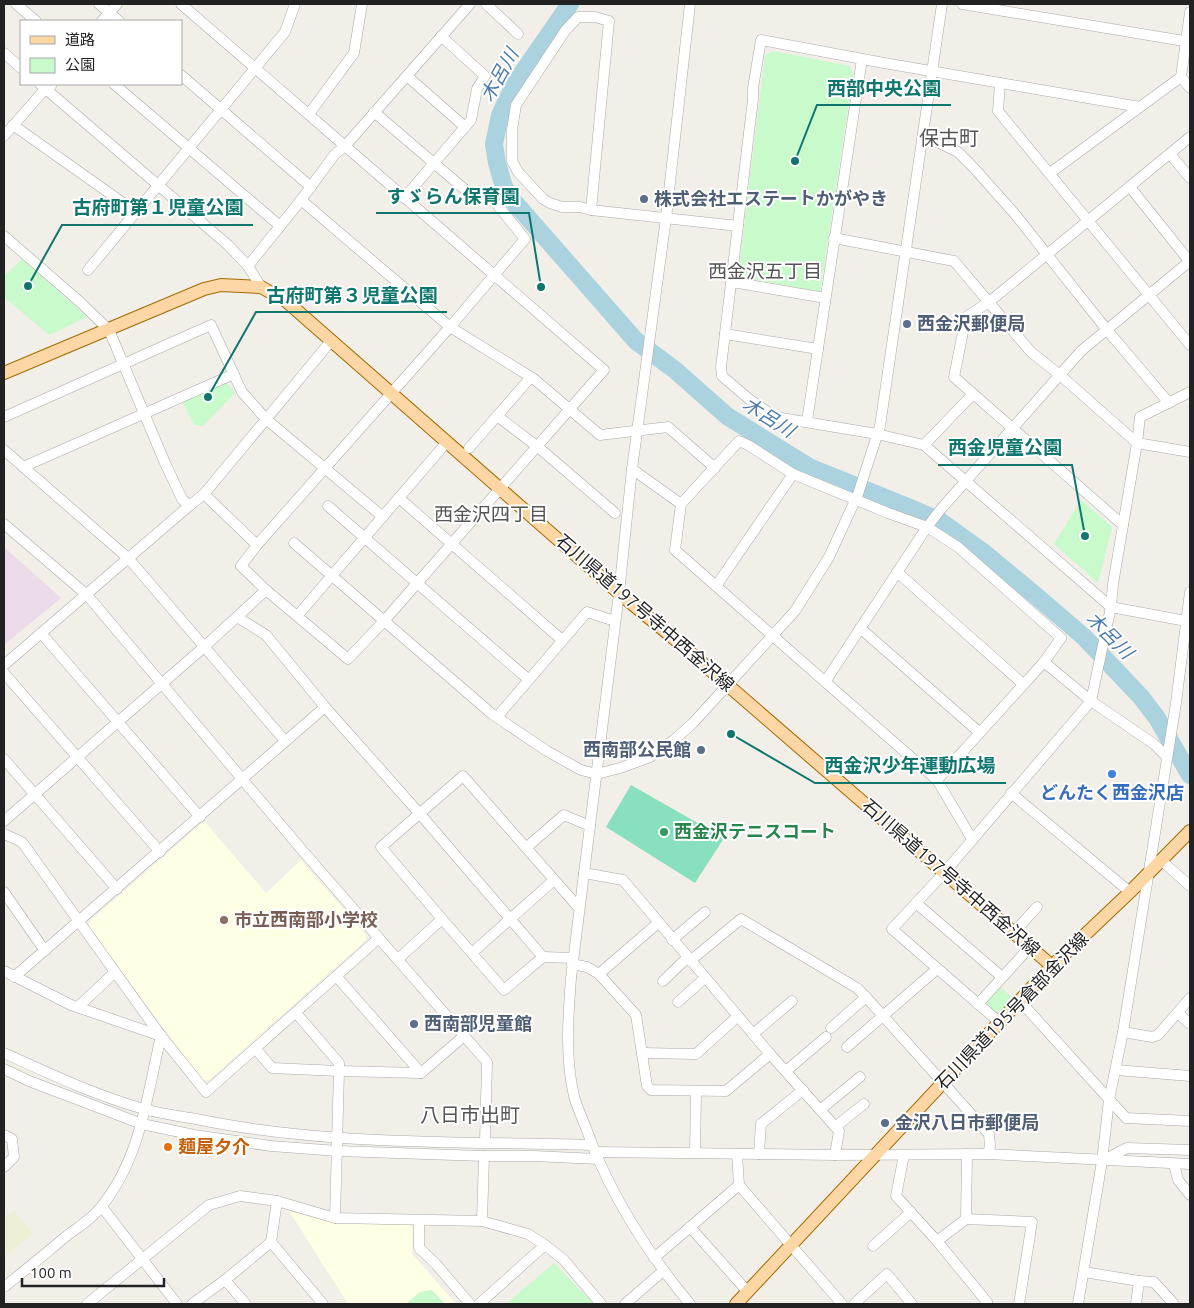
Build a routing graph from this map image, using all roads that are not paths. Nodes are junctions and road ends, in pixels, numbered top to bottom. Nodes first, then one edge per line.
1 (16, 4) edge
2 (99, 4) edge
3 (117, 4) edge
4 (181, 4) edge
5 (295, 4) edge
6 (362, 4) edge
7 (470, 4) edge
8 (486, 4) edge
9 (690, 4) edge
10 (942, 4) edge
11 (962, 4) edge
12 (109, 12) junction
13 (1190, 12) edge
14 (35, 20) edge
15 (103, 20) edge
16 (118, 20) edge
17 (518, 34) dead end
18 (441, 36) junction
19 (1189, 42) edge
20 (4, 53) edge
21 (862, 59) junction
22 (20, 67) edge
23 (256, 68) junction
24 (932, 72) junction
25 (182, 76) edge
26 (406, 76) junction
27 (1181, 76) junction
28 (1000, 83) junction
29 (46, 85) edge
30 (115, 85) edge
31 (1190, 88) edge
32 (1140, 107) junction
33 (222, 110) junction
34 (374, 112) junction
35 (309, 114) junction
36 (13, 125) junction
37 (465, 127) junction
38 (4, 136) edge
39 (1190, 137) edge
40 (922, 139) junction
41 (345, 146) junction
42 (189, 149) junction
43 (1170, 154) junction
44 (434, 163) junction
45 (1050, 173) junction
46 (1190, 178) edge
47 (158, 186) junction
48 (311, 187) junction
49 (1130, 188) junction
50 (404, 198) junction
51 (300, 200) junction
52 (591, 210) junction
53 (136, 212) junction
54 (666, 218) junction
55 (1088, 222) junction
56 (280, 226) junction
57 (738, 226) junction
58 (4, 236) edge
59 (834, 238) junction
60 (906, 251) junction
61 (1047, 254) junction
62 (1190, 261) edge
63 (248, 266) junction
64 (88, 270) dead end
65 (494, 275) junction
66 (732, 282) junction
67 (261, 287) junction
68 (1148, 296) junction
69 (825, 298) junction
70 (989, 302) junction
71 (450, 327) junction
72 (109, 330) junction
73 (1107, 330) junction
74 (725, 334) junction
75 (331, 342) junction
76 (1190, 345) edge
77 (818, 349) junction
78 (124, 364) junction
79 (4, 373) edge
80 (234, 374) junction
81 (1060, 375) junction
82 (531, 377) junction
83 (1190, 392) edge
84 (392, 393) junction
85 (973, 394) junction
86 (1169, 403) junction
87 (570, 410) junction
88 (144, 413) junction
89 (497, 416) junction
90 (4, 417) edge
91 (266, 419) junction
92 (808, 421) junction
93 (1011, 428) junction
94 (637, 430) junction
95 (877, 434) junction
96 (447, 442) junction
97 (1137, 443) junction
98 (924, 445) junction
99 (538, 447) junction
100 (469, 448) dead end
101 (4, 450) edge
102 (1190, 452) edge
103 (23, 467) junction
104 (715, 468) junction
105 (324, 469) junction
106 (632, 469) junction
107 (792, 474) junction
108 (966, 481) junction
109 (501, 489) junction
110 (204, 494) junction
111 (857, 497) junction
112 (399, 498) junction
113 (681, 504) junction
114 (189, 506) junction
115 (328, 506) dead end
116 (615, 513) dead end
117 (383, 517) junction
118 (4, 524) edge
119 (928, 525) junction
120 (1123, 525) junction
121 (365, 537) junction
122 (294, 543) dead end
123 (257, 545) junction
124 (452, 545) junction
125 (129, 559) junction
126 (898, 572) junction
127 (332, 575) junction
128 (418, 583) junction
129 (716, 586) junction
130 (266, 590) junction
131 (1190, 592) edge
132 (619, 594) junction
133 (87, 595) junction
134 (1110, 607) junction
135 (298, 615) junction
136 (237, 617) junction
137 (1188, 620) edge
138 (384, 621) junction
139 (615, 621) junction
140 (860, 628) junction
141 (41, 634) junction
142 (773, 636) junction
143 (562, 640) junction
144 (204, 647) junction
145 (1044, 662) junction
146 (4, 665) edge
147 (4, 673) edge
148 (1179, 674) junction
149 (1190, 676) edge
150 (529, 680) junction
151 (825, 682) junction
152 (162, 684) junction
153 (1023, 684) junction
154 (728, 686) junction
155 (1091, 701) junction
156 (325, 707) junction
157 (496, 717) junction
158 (118, 722) junction
159 (979, 732) junction
160 (285, 741) junction
161 (1167, 752) junction
162 (76, 758) junction
163 (4, 759) edge
164 (596, 774) junction
165 (242, 779) junction
166 (937, 780) junction
167 (1011, 793) junction
168 (35, 794) junction
169 (420, 814) junction
170 (200, 817) junction
171 (4, 821) edge
172 (590, 826) junction
173 (1190, 831) edge
174 (4, 834) edge
175 (972, 839) junction
176 (527, 847) junction
177 (160, 852) junction
178 (1162, 860) junction
179 (584, 873) junction
180 (944, 873) junction
181 (1148, 874) junction
182 (554, 880) junction
183 (1190, 886) edge
184 (117, 889) junction
185 (4, 892) edge
186 (1130, 892) junction
187 (916, 904) junction
188 (1037, 907) dead end
189 (579, 908) junction
190 (705, 912) dead end
191 (442, 918) junction
192 (511, 918) junction
193 (79, 922) junction
194 (658, 923) junction
195 (1013, 933) junction
196 (379, 938) junction
197 (672, 940) junction
198 (1030, 947) junction
199 (45, 951) junction
200 (472, 953) junction
201 (543, 957) junction
202 (398, 958) junction
203 (689, 959) junction
204 (573, 961) junction
205 (1052, 966) junction
206 (937, 969) junction
207 (4, 971) edge
208 (115, 972) junction
209 (599, 974) junction
210 (337, 976) junction
211 (14, 977) junction
212 (1002, 977) junction
213 (705, 978) junction
214 (663, 981) dead end
215 (866, 996) junction
216 (1190, 998) edge
217 (792, 1001) dead end
218 (1020, 1001) junction
219 (678, 1002) dead end
220 (978, 1004) junction
221 (78, 1007) junction
222 (296, 1013) junction
223 (1178, 1013) junction
224 (883, 1015) junction
225 (738, 1016) junction
226 (999, 1022) junction
227 (1190, 1024) edge
228 (1122, 1032) junction
229 (753, 1034) junction
230 (161, 1036) junction
231 (464, 1036) junction
232 (847, 1047) dead end
233 (255, 1048) junction
234 (4, 1053) edge
235 (642, 1053) junction
236 (770, 1054) junction
237 (4, 1069) edge
238 (1116, 1070) junction
239 (340, 1071) junction
240 (786, 1071) junction
241 (421, 1073) junction
242 (1190, 1076) edge
243 (860, 1078) dead end
244 (943, 1083) junction
245 (803, 1090) junction
246 (696, 1092) junction
247 (1110, 1100) junction
248 (864, 1104) dead end
249 (146, 1110) junction
250 (820, 1110) junction
251 (1190, 1121) edge
252 (142, 1124) junction
253 (835, 1127) junction
254 (4, 1135) edge
255 (337, 1138) junction
256 (485, 1142) junction
257 (1190, 1150) edge
258 (338, 1151) junction
259 (595, 1152) junction
260 (695, 1152) junction
261 (737, 1154) junction
262 (759, 1154) junction
263 (967, 1154) junction
264 (988, 1154) junction
265 (835, 1155) junction
266 (877, 1155) junction
267 (904, 1155) junction
268 (484, 1156) junction
269 (1102, 1161) junction
270 (1174, 1164) junction
271 (1190, 1164) edge
272 (4, 1167) edge
273 (1178, 1180) junction
274 (1190, 1180) edge
275 (739, 1185) junction
276 (1190, 1195) edge
277 (277, 1201) junction
278 (102, 1207) junction
279 (911, 1212) junction
280 (335, 1218) junction
281 (966, 1219) junction
282 (419, 1220) junction
283 (482, 1221) junction
284 (690, 1227) junction
285 (936, 1241) junction
286 (271, 1242) junction
287 (546, 1245) junction
288 (792, 1245) junction
289 (873, 1246) dead end
290 (654, 1258) junction
291 (141, 1260) junction
292 (663, 1272) junction
293 (1084, 1272) junction
294 (225, 1280) junction
295 (1139, 1281) junction
296 (4, 1287) edge
297 (748, 1292) junction
298 (87, 1304) edge
299 (177, 1304) edge
300 (192, 1304) edge
301 (246, 1304) edge
302 (323, 1304) edge
303 (470, 1304) edge
304 (479, 1304) edge
305 (601, 1304) edge
306 (625, 1304) edge
307 (690, 1304) edge
308 (736, 1304) edge
309 (842, 1304) edge
310 (854, 1304) edge
311 (912, 1304) edge
312 (985, 1304) edge
313 (1020, 1304) edge
314 (1078, 1304) edge
315 (1136, 1304) edge
316 (1174, 1304) edge

1 - 14 street
2 - 12 street
3 - 12 street
4 - 23 street
5 - 23 street
6 - 35 street
7 - 18 street
8 - 17 street
9 - 54 street
10 - 24 street
11 - 19 street
12 - 15 street
12 - 16 street
13 - 19 street
18 - 26 street
18 - 37 street
19 - 27 street
20 - 22 street
21 - 24 street
21 - 57 street
21 - 59 street
23 - 33 street
23 - 35 street
24 - 28 street
24 - 40 street
25 - 33 street
26 - 34 street
26 - 37 street
27 - 31 street
27 - 32 street
28 - 32 street
28 - 45 street
29 - 36 street
29 - 47 street
30 - 42 street
32 - 45 street
33 - 42 street
33 - 48 street
34 - 41 street
34 - 44 street
35 - 41 street
36 - 38 street
36 - 53 street
37 - 44 street
39 - 43 street
40 - 60 street
40 - 61 street
41 - 48 street
41 - 50 street
42 - 47 street
42 - 56 street
43 - 46 street
43 - 49 street
44 - 50 street
44 - 65 street
45 - 55 street
47 - 53 street
47 - 63 street
48 - 51 street
49 - 55 street
49 - 62 street
50 - 65 street
51 - 56 street
51 - 71 street
52 - 52 street
52 - 54 street
53 - 64 street
54 - 57 street
54 - 94 street
55 - 61 street
55 - 68 street
56 - 63 street
57 - 66 street
58 - 72 street
59 - 60 street
59 - 69 street
60 - 70 street
60 - 95 street
61 - 70 street
61 - 73 street
62 - 68 street
63 - 67 street
65 - 71 street
65 - 87 street
66 - 69 street
66 - 74 street
67 - 72 main road, 石川県道197号寺中西金沢線
67 - 75 main road, 石川県道197号寺中西金沢線
68 - 73 street
68 - 76 street
69 - 77 street
70 - 81 street
70 - 85 street
71 - 82 street
71 - 84 street
72 - 78 street
72 - 79 main road, 石川県道197号寺中西金沢線
73 - 81 street
73 - 86 street
74 - 77 street
74 - 92 street
75 - 84 main road, 石川県道197号寺中西金沢線
75 - 91 street
77 - 92 street
78 - 80 street
78 - 88 street
78 - 90 street
80 - 88 street
80 - 91 street
81 - 93 street
81 - 97 street
82 - 87 street
82 - 89 street
83 - 86 street
84 - 96 main road, 石川県道197号寺中西金沢線
84 - 105 street
85 - 93 street
85 - 98 street
86 - 97 street
87 - 94 street
87 - 99 street
88 - 103 street
88 - 114 street
89 - 99 street
89 - 100 street
91 - 105 street
91 - 110 street
92 - 95 street
93 - 108 street
93 - 120 street
94 - 104 street
94 - 106 street
95 - 98 street
95 - 111 street
96 - 109 main road, 石川県道197号寺中西金沢線
96 - 112 street
97 - 102 street
97 - 120 street
98 - 108 street
99 - 109 street
99 - 116 street
101 - 103 street
103 - 125 street
104 - 107 street
104 - 113 street
105 - 117 street
105 - 123 street
106 - 113 street
106 - 132 street
107 - 111 street
107 - 129 street
108 - 119 street
108 - 134 street
109 - 124 street
109 - 132 main road, 石川県道197号寺中西金沢線
110 - 114 street
110 - 123 street
111 - 119 street
111 - 142 street
112 - 117 street
112 - 124 street
113 - 129 street
114 - 125 street
115 - 121 street
117 - 121 street
118 - 133 street
119 - 126 street
119 - 145 street
120 - 134 street
121 - 127 street
121 - 128 street
122 - 127 street
123 - 130 street
124 - 128 street
124 - 143 street
125 - 133 street
125 - 144 street
126 - 140 street
126 - 153 street
127 - 135 street
127 - 138 street
128 - 138 street
128 - 150 street
129 - 142 street
130 - 135 street
130 - 136 street
131 - 137 street
132 - 139 street
132 - 154 main road, 石川県道197号寺中西金沢線
133 - 141 street
133 - 152 street
134 - 137 street
134 - 155 street
135 - 138 street
136 - 144 street
136 - 156 street
137 - 148 street
138 - 157 street
139 - 143 street
139 - 164 street
140 - 151 street
140 - 159 street
141 - 146 street
141 - 158 street
142 - 151 street
142 - 154 street
143 - 150 street
144 - 152 street
144 - 160 street
145 - 153 street
145 - 155 street
147 - 162 street
148 - 149 street
148 - 161 street
150 - 157 street
151 - 166 street
152 - 158 street
152 - 165 street
153 - 159 street
154 - 164 street
154 - 180 main road, 石川県道197号寺中西金沢線
155 - 161 street
155 - 167 street
156 - 160 street
156 - 169 street
157 - 164 street
158 - 162 street
158 - 170 street
159 - 166 street
160 - 165 street
161 - 181 street
162 - 168 street
162 - 177 street
163 - 168 street
164 - 172 street
165 - 170 street
165 - 196 street
166 - 175 street
167 - 175 street
167 - 186 street
168 - 171 street
168 - 184 street
169 - 176 street
169 - 191 street
169 - 192 street
170 - 177 street
172 - 176 street
172 - 179 street
173 - 178 main road, 石川県道195号倉部金沢線
174 - 193 street
175 - 180 street
176 - 182 street
177 - 184 street
178 - 181 main road, 石川県道195号倉部金沢線
178 - 183 street
179 - 189 street
179 - 194 street
180 - 187 street
180 - 195 main road, 石川県道197号寺中西金沢線
181 - 186 main road, 石川県道195号倉部金沢線
181 - 228 street
182 - 189 street
182 - 192 street
184 - 193 street
185 - 199 street
186 - 205 main road, 石川県道195号倉部金沢線
187 - 206 street
187 - 212 street
188 - 195 street
189 - 204 street
190 - 197 street
191 - 200 street
191 - 202 street
192 - 200 street
192 - 201 street
193 - 199 street
193 - 208 street
194 - 197 street
194 - 209 street
195 - 198 main road, 石川県道197号寺中西金沢線
196 - 202 street
196 - 210 street
197 - 203 street
198 - 205 main road, 石川県道197号寺中西金沢線
198 - 212 street
199 - 211 street
200 - 201 street
201 - 204 street
202 - 231 street
203 - 213 street
203 - 214 street
203 - 215 street
204 - 209 street
204 - 259 street
205 - 218 main road, 石川県道195号倉部金沢線
206 - 220 street
206 - 224 street
207 - 211 street
208 - 221 street
208 - 230 street
209 - 235 street
210 - 222 street
210 - 241 street
211 - 221 street
212 - 220 street
213 - 219 street
213 - 225 street
215 - 224 street
215 - 240 street
216 - 223 street
217 - 229 street
218 - 226 main road, 石川県道195号倉部金沢線
218 - 247 street
220 - 226 street
221 - 230 street
222 - 233 street
222 - 239 street
223 - 227 street
223 - 228 street
224 - 232 street
224 - 244 street
225 - 229 street
225 - 235 street
226 - 244 main road, 石川県道195号倉部金沢線
228 - 238 street
229 - 236 street
230 - 233 street
230 - 249 street
231 - 241 street
231 - 256 street
233 - 239 street
234 - 249 street
235 - 246 street
236 - 240 street
236 - 246 street
237 - 252 street
238 - 242 street
238 - 247 street
239 - 241 street
239 - 255 street
240 - 245 street
243 - 250 street
244 - 264 street
244 - 266 main road, 石川県道195号倉部金沢線
245 - 250 street
245 - 262 street
246 - 260 street
247 - 251 street
247 - 269 street
248 - 253 street
249 - 252 street
249 - 255 street
250 - 253 street
252 - 258 street
252 - 278 street
253 - 265 street
254 - 272 street
255 - 256 street
255 - 258 street
256 - 259 street
257 - 269 street
258 - 268 street
258 - 280 street
259 - 260 street
259 - 268 street
259 - 290 street
260 - 261 street
261 - 262 street
261 - 275 street
262 - 265 street
263 - 264 street
263 - 267 street
263 - 281 street
264 - 269 street
265 - 266 street
266 - 267 street
266 - 288 main road, 石川県道195号倉部金沢線
267 - 279 street
268 - 283 street
269 - 270 street
269 - 293 street
270 - 271 street
270 - 273 street
273 - 274 street
273 - 276 street
275 - 284 street
275 - 288 street
277 - 280 street
277 - 286 street
277 - 291 street
278 - 291 street
278 - 296 street
279 - 285 street
279 - 289 street
280 - 282 street
281 - 285 street
281 - 313 street
282 - 283 street
282 - 303 street
283 - 287 street
284 - 290 street
284 - 297 street
285 - 312 street
286 - 294 street
286 - 302 street
287 - 304 street
287 - 305 street
288 - 297 main road, 石川県道195号倉部金沢線
288 - 309 street
290 - 292 street
291 - 298 street
291 - 299 street
292 - 306 street
292 - 307 street
293 - 295 street
293 - 314 street
294 - 300 street
294 - 301 street
295 - 315 street
295 - 316 street
297 - 308 main road, 石川県道195号倉部金沢線
310 - 311 street

